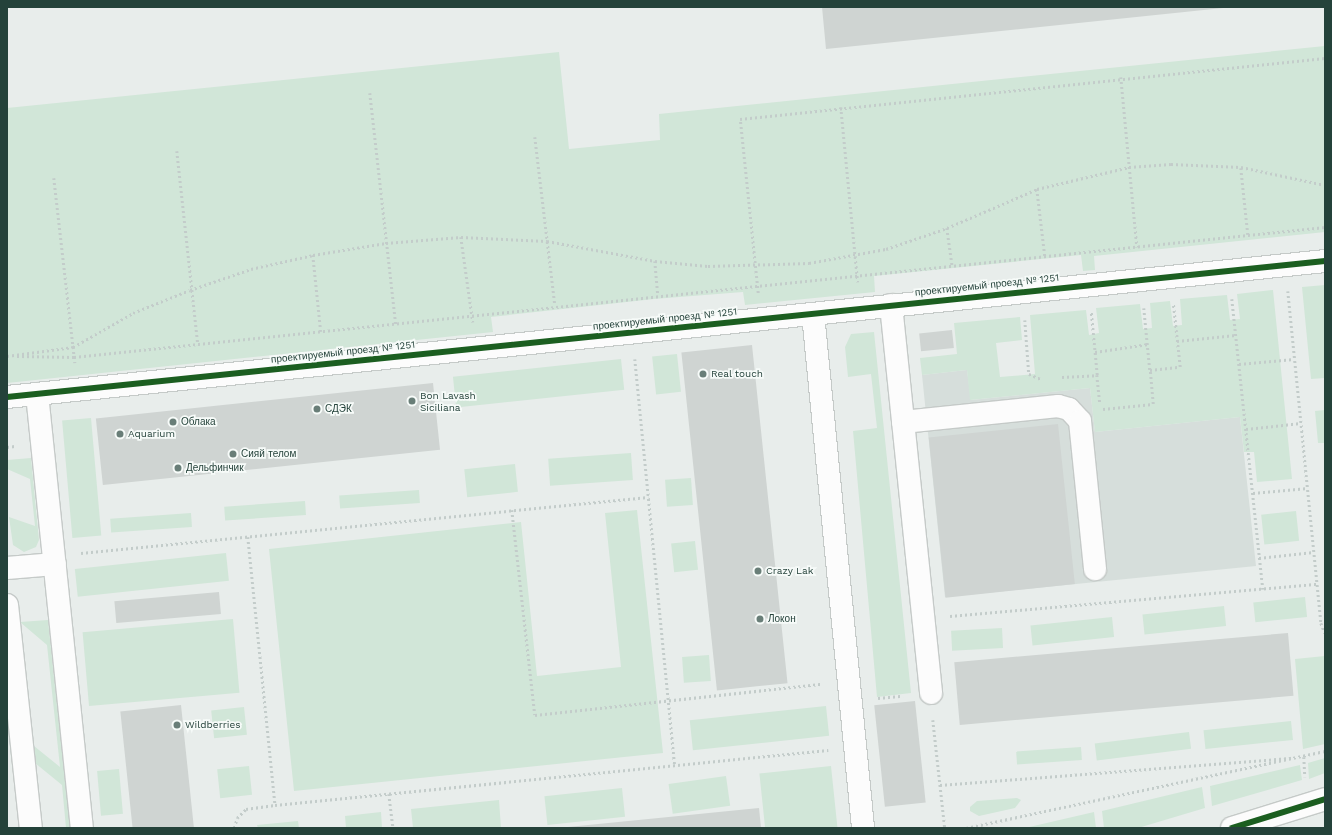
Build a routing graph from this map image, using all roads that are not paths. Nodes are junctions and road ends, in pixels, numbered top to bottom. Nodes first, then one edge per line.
1 (1325, 261) edge
2 (891, 305) junction
3 (813, 314) junction
4 (37, 394) junction
5 (7, 397) edge
6 (903, 422) junction
7 (55, 564) junction
8 (7, 568) edge
9 (1095, 569) dead end
10 (7, 605) edge
11 (931, 693) road end
12 (1325, 799) edge
13 (31, 828) edge
14 (82, 828) edge
15 (863, 828) edge
16 (1232, 828) edge

1 - 2 street, проектируемый проезд № 1251
2 - 3 street, проектируемый проезд № 1251
2 - 6 street
3 - 4 street, проектируемый проезд № 1251
3 - 15 street
4 - 5 street, проектируемый проезд № 1251
4 - 7 street
6 - 9 street
6 - 11 street
7 - 8 street
7 - 14 street
10 - 13 street
12 - 16 street

